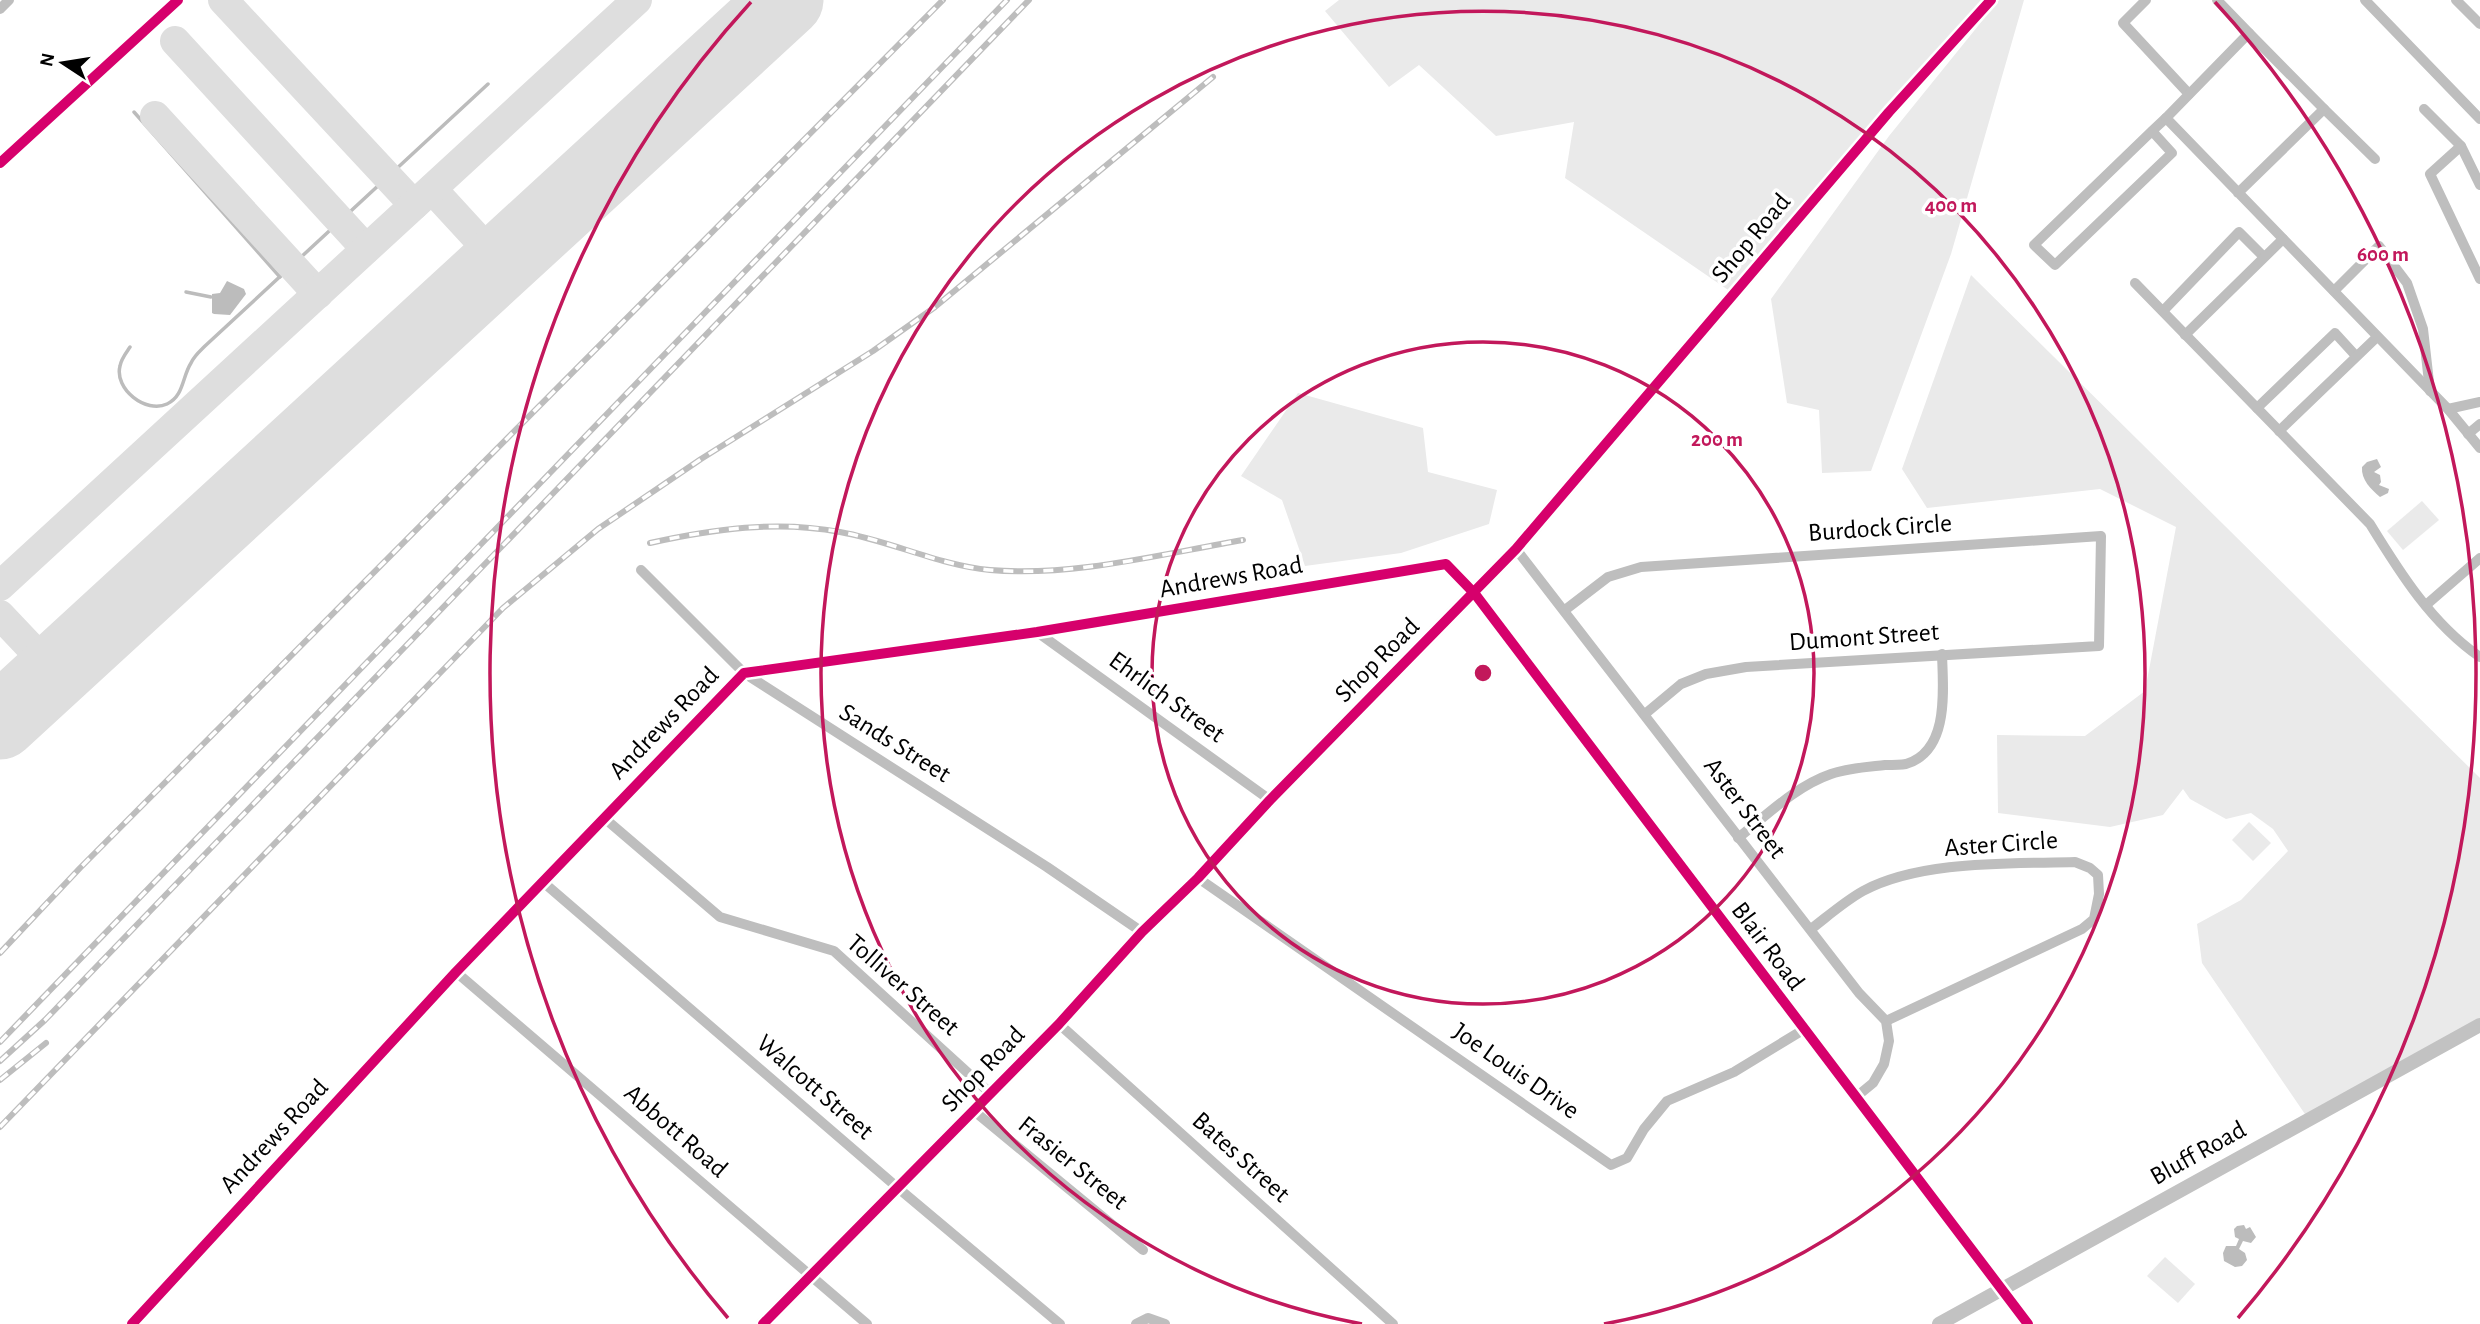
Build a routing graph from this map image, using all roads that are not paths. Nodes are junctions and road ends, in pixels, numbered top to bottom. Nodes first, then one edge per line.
1 (9, 0) edge
2 (178, 0) edge
3 (1991, 0) edge
4 (2146, 0) edge
5 (2217, 0) edge
6 (2365, 0) edge
7 (2456, 0) edge
8 (0, 9) edge
9 (2480, 24) edge
10 (2249, 33) junction
11 (2189, 94) junction
12 (2324, 109) junction
13 (2424, 109) dead end
14 (2165, 118) junction
15 (2480, 119) edge
16 (2152, 131) junction
17 (2461, 146) junction
18 (2375, 159) dead end
19 (0, 163) edge
20 (2480, 185) edge
21 (2238, 193) junction
22 (2283, 239) junction
23 (2264, 257) junction
24 (2480, 277) edge
25 (2135, 283) dead end
26 (2334, 291) junction
27 (2163, 312) junction
28 (2185, 335) junction
29 (2377, 337) junction
30 (2356, 356) junction
31 (2430, 391) junction
32 (2480, 402) edge
33 (2257, 408) junction
34 (2448, 409) junction
35 (2480, 424) edge
36 (2279, 430) junction
37 (2468, 434) junction
38 (2480, 448) edge
39 (1516, 549) junction
40 (2480, 558) edge
41 (641, 570) dead end
42 (1475, 594) junction
43 (2426, 605) junction
44 (1565, 610) junction
45 (1037, 632) junction
46 (2099, 646) joint
47 (1942, 654) junction
48 (2480, 657) edge
49 (744, 673) junction
50 (1645, 713) junction
51 (1270, 800) junction
52 (603, 817) junction
53 (1738, 838) junction
54 (1198, 878) junction
55 (543, 882) junction
56 (1811, 929) junction
57 (1142, 932) junction
58 (456, 972) junction
59 (1886, 1021) junction
60 (1059, 1024) junction
61 (2480, 1025) edge
62 (1803, 1030) junction
63 (990, 1093) junction
64 (1856, 1097) junction
65 (974, 1111) junction
66 (898, 1188) junction
67 (1143, 1250) dead end
68 (810, 1275) junction
69 (2002, 1290) junction
70 (132, 1324) edge
71 (762, 1324) edge
72 (867, 1324) edge
73 (1060, 1324) edge
74 (1136, 1324) edge
75 (1165, 1324) edge
76 (1393, 1324) edge
77 (1939, 1324) edge
78 (2028, 1324) edge

1 - 8 street
2 - 19 street
3 - 39 street, Shop Road
4 - 11 street
5 - 10 street
6 - 15 street
7 - 9 street
10 - 11 street
10 - 12 street
11 - 14 street
12 - 18 street
12 - 21 street
13 - 17 street
14 - 16 street
14 - 21 street
16 - 16 street
17 - 20 street
17 - 24 street
21 - 22 street
22 - 23 street
22 - 26 street
23 - 27 street
23 - 28 street
25 - 27 street
26 - 29 street
26 - 31 street
27 - 28 street
28 - 33 street
29 - 30 street
29 - 31 street
30 - 33 street
30 - 36 street
31 - 34 street
32 - 34 street
33 - 36 street
34 - 37 street
35 - 37 street
36 - 43 street
37 - 38 street
39 - 42 street, Shop Road
39 - 44 street, Aster Street
40 - 43 street
41 - 49 street, Sands Street
42 - 45 street, Andrews Road
42 - 51 street, Shop Road
42 - 62 street, Blair Road
43 - 48 street
44 - 46 street, Burdock Circle
44 - 50 street, Aster Street
45 - 49 street, Andrews Road
45 - 51 street, Ehrlich Street
46 - 47 street, Dumont Street
47 - 50 street, Dumont Street
47 - 53 street
49 - 52 street, Andrews Road
49 - 57 street, Sands Street
50 - 53 street, Aster Street
51 - 54 street, Shop Road
52 - 55 street, Andrews Road
52 - 63 street, Tolliver Street
53 - 56 street, Aster Street
54 - 57 street, Shop Road
54 - 62 street, Joe Louis Drive
55 - 58 street, Andrews Road
55 - 66 street, Walcott Street
56 - 59 street, Aster Street
56 - 59 street, Aster Circle
57 - 60 street, Shop Road
58 - 68 street, Abbott Road
58 - 70 street, Andrews Road
59 - 64 street
60 - 63 street, Shop Road
60 - 76 street, Bates Street
61 - 69 street, Bluff Road
62 - 64 street, Blair Road
63 - 65 street, Shop Road
64 - 69 street, Blair Road
65 - 66 street, Shop Road
65 - 67 street, Frasier Street
66 - 68 street, Shop Road
66 - 73 street, Walcott Street
68 - 71 street, Shop Road
68 - 72 street, Abbott Road
69 - 77 street, Bluff Road
69 - 78 street, Blair Road
74 - 75 street

